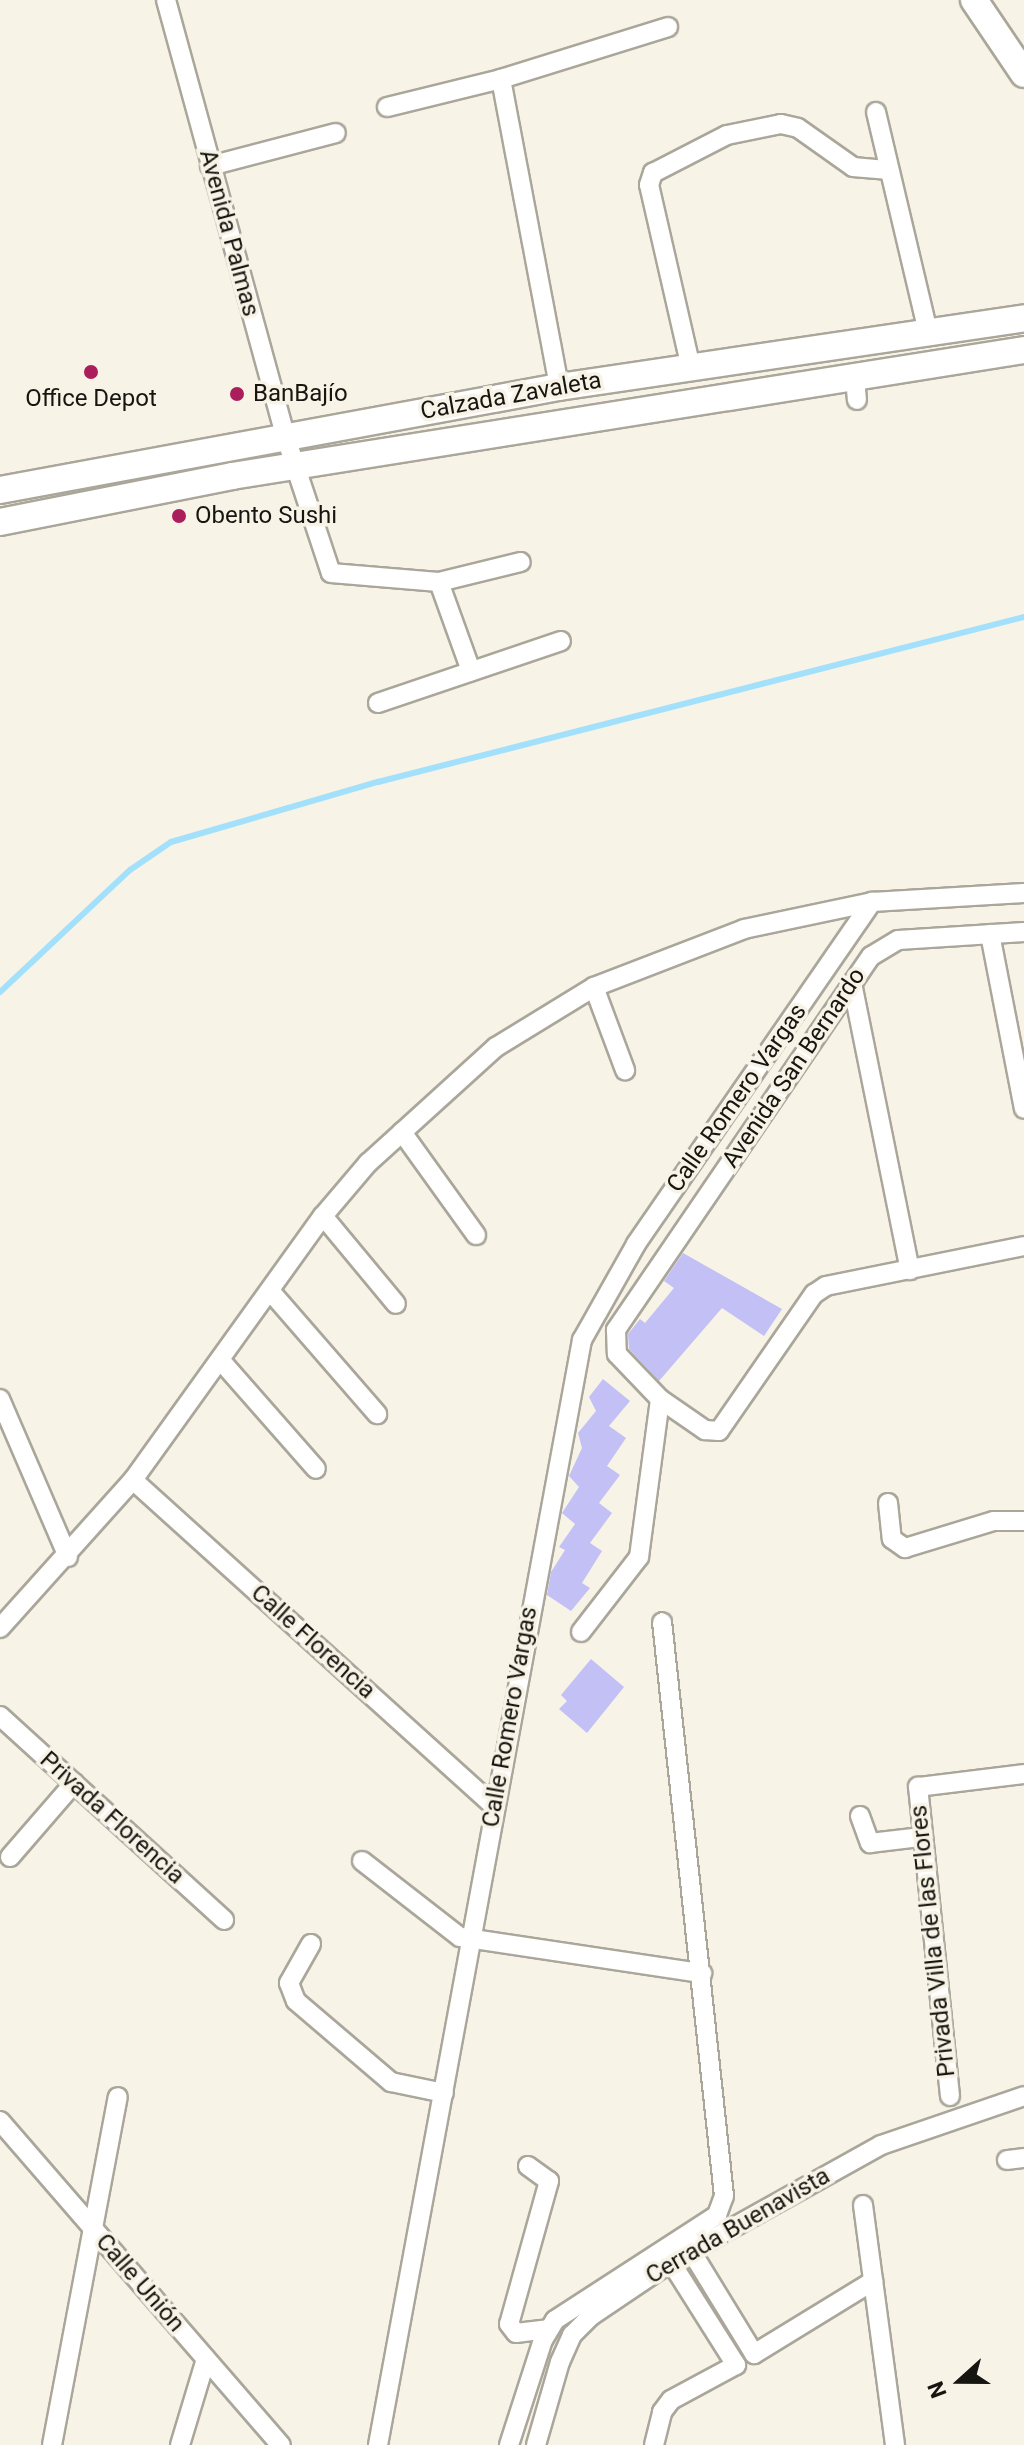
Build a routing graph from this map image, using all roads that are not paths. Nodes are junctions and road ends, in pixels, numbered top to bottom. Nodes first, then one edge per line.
1 (166, 0) edge
2 (974, 0) edge
3 (668, 27) dead end
4 (1024, 74) edge
5 (501, 79) junction
6 (387, 107) dead end
7 (876, 112) dead end
8 (336, 133) dead end
9 (210, 166) junction
10 (889, 170) junction
11 (1024, 318) edge
12 (928, 332) junction
13 (1024, 350) edge
14 (691, 368) junction
15 (559, 387) junction
16 (285, 435) junction
17 (294, 466) junction
18 (0, 490) edge
19 (0, 522) edge
20 (521, 562) dead end
21 (439, 582) junction
22 (561, 641) dead end
23 (471, 671) junction
24 (378, 703) dead end
25 (1024, 893) edge
26 (872, 902) junction
27 (1024, 932) edge
28 (990, 934) junction
29 (852, 983) junction
30 (594, 987) junction
31 (625, 1070) dead end
32 (1024, 1109) edge
33 (402, 1132) junction
34 (323, 1216) junction
35 (476, 1235) dead end
36 (1024, 1246) edge
37 (910, 1270) junction
38 (271, 1292) junction
39 (396, 1304) dead end
40 (222, 1362) junction
41 (0, 1399) edge
42 (660, 1399) junction
43 (377, 1414) dead end
44 (316, 1469) dead end
45 (133, 1480) junction
46 (888, 1503) dead end
47 (1024, 1521) edge
48 (68, 1557) junction
49 (662, 1622) dead end
50 (0, 1628) edge
51 (581, 1632) dead end
52 (0, 1716) edge
53 (1024, 1774) edge
54 (74, 1783) junction
55 (493, 1805) junction
56 (860, 1816) dead end
57 (920, 1837) junction
58 (10, 1857) dead end
59 (362, 1861) dead end
60 (224, 1920) dead end
61 (472, 1938) junction
62 (311, 1944) dead end
63 (702, 1973) junction
64 (444, 2093) junction
65 (950, 2096) dead end
66 (1024, 2096) edge
67 (118, 2097) dead end
68 (0, 2121) edge
69 (528, 2166) dead end
70 (863, 2205) dead end
71 (722, 2207) junction
72 (733, 2227) junction
73 (96, 2233) junction
74 (691, 2251) junction
75 (671, 2262) junction
76 (873, 2281) junction
77 (548, 2329) junction
78 (206, 2359) junction
79 (52, 2445) edge
80 (180, 2445) edge
81 (281, 2445) edge
82 (378, 2445) edge
83 (509, 2445) edge
84 (536, 2445) edge
85 (654, 2445) edge
86 (895, 2445) edge

1 - 9 street, Avenida Palmas
2 - 4 main road
3 - 5 street
5 - 6 street
5 - 15 street
7 - 10 street
8 - 9 street
9 - 16 street, Avenida Palmas
10 - 12 street
10 - 14 street
11 - 12 main road, Calzada Zavaleta
12 - 14 main road, Calzada Zavaleta
13 - 17 main road, Calzada Zavaleta
14 - 15 main road, Calzada Zavaleta
15 - 16 main road, Calzada Zavaleta
16 - 17 street, Avenida Palmas
16 - 18 main road, Calzada Zavaleta
17 - 19 main road, Calzada Zavaleta
17 - 21 street, Avenida Palmas
20 - 21 street
21 - 23 street
22 - 23 street
23 - 24 street
25 - 26 street
26 - 30 street
26 - 55 street, Calle Romero Vargas
27 - 28 street, Avenida San Bernardo
28 - 29 street, Avenida San Bernardo
28 - 32 street
29 - 37 street
29 - 42 street, Avenida San Bernardo
30 - 31 street
30 - 33 street
33 - 34 street
33 - 35 street
34 - 38 street
34 - 39 street
36 - 37 street
37 - 42 street
38 - 40 street
38 - 43 street
40 - 44 street
40 - 45 street
41 - 48 street
42 - 51 street
45 - 48 street
45 - 55 street, Calle Florencia
46 - 47 street
48 - 50 street
49 - 63 street
52 - 54 street, Privada Florencia
53 - 57 street, Privada Villa de las Flores
54 - 58 street
54 - 60 street, Privada Florencia
55 - 61 street, Calle Romero Vargas
56 - 57 street
57 - 65 street, Privada Villa de las Flores
59 - 61 street
61 - 63 street
61 - 64 street, Calle Romero Vargas
62 - 64 street
63 - 71 street
64 - 82 street, Calle Romero Vargas
66 - 72 street, Cerrada Buenavista
67 - 73 street
68 - 73 street, Calle Unión
69 - 77 street
70 - 76 street
71 - 72 street
71 - 77 street
72 - 74 street, Cerrada Buenavista
73 - 78 street, Calle Unión
73 - 79 street
74 - 75 street, Cerrada Buenavista
74 - 76 street
75 - 84 street, Cerrada Buenavista
75 - 85 street
76 - 86 street
77 - 83 street
78 - 80 street
78 - 81 street, Calle Unión

